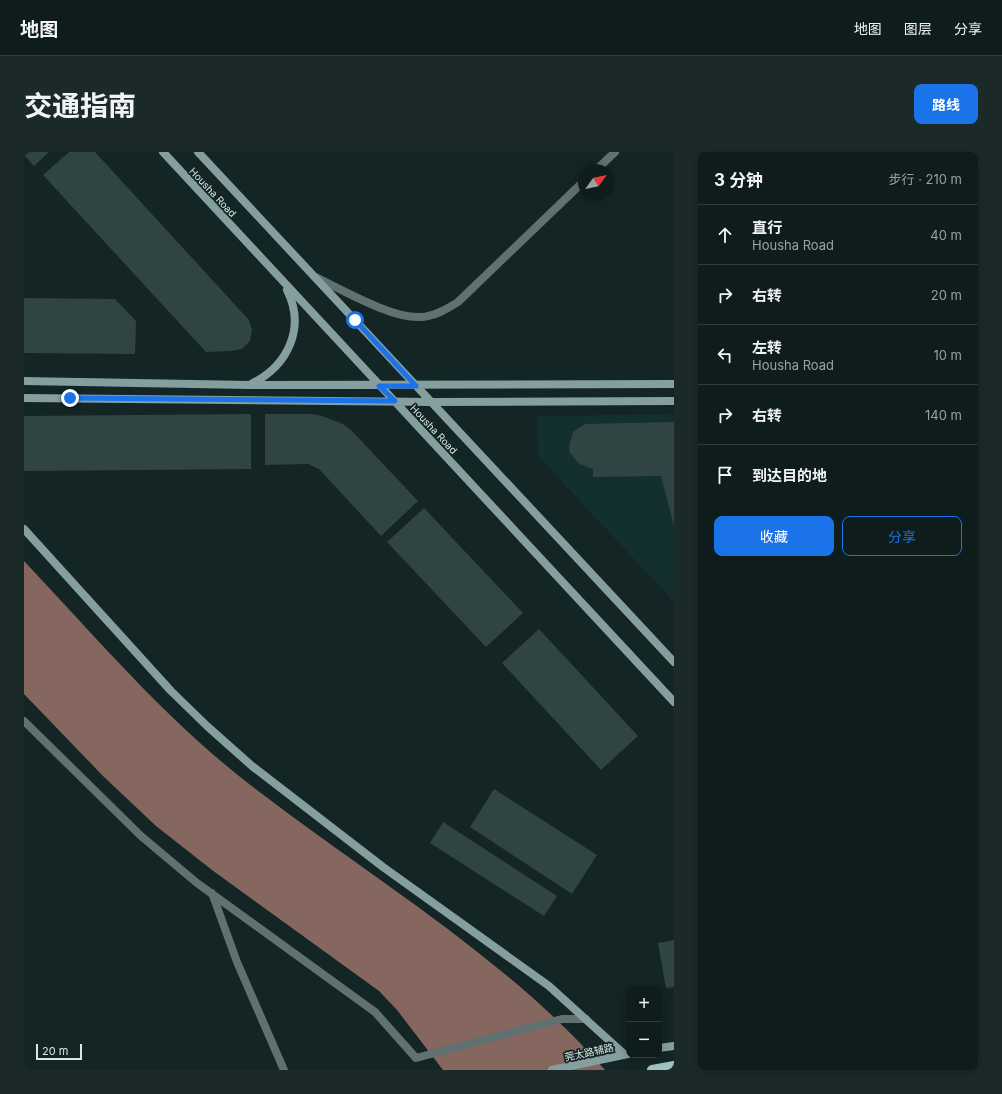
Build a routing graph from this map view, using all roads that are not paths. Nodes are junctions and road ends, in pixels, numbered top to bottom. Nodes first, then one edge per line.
1 (163, 152) edge
2 (198, 152) edge
3 (615, 152) edge
4 (602, 164) edge
5 (578, 188) edge
6 (314, 277) junction
7 (283, 282) junction
8 (24, 381) edge
9 (674, 384) edge
10 (249, 385) junction
11 (379, 386) junction
12 (416, 386) junction
13 (24, 398) edge
14 (395, 401) junction
15 (674, 401) edge
16 (432, 402) junction
17 (24, 529) edge
18 (674, 662) edge
19 (674, 702) edge
20 (24, 721) edge
21 (211, 893) junction
22 (586, 1019) junction
23 (674, 1046) edge
24 (662, 1048) edge
25 (626, 1053) edge
26 (626, 1054) edge
27 (674, 1066) edge
28 (284, 1070) edge
29 (552, 1070) edge
30 (652, 1070) edge

1 - 7 street, Housha Road
2 - 6 street, Housha Road
3 - 4 street
5 - 6 street
6 - 12 street, Housha Road
7 - 10 street
7 - 11 street, Housha Road
8 - 10 street
9 - 12 street
10 - 11 street
11 - 12 street
11 - 14 street, Housha Road
12 - 16 street, Housha Road
13 - 14 street
14 - 16 street
14 - 19 street, Housha Road
15 - 16 street
16 - 18 street, Housha Road
17 - 22 street
20 - 21 street
21 - 22 street
21 - 28 street
22 - 25 street
23 - 24 street
26 - 29 street, 莞太路辅路
27 - 30 main road

